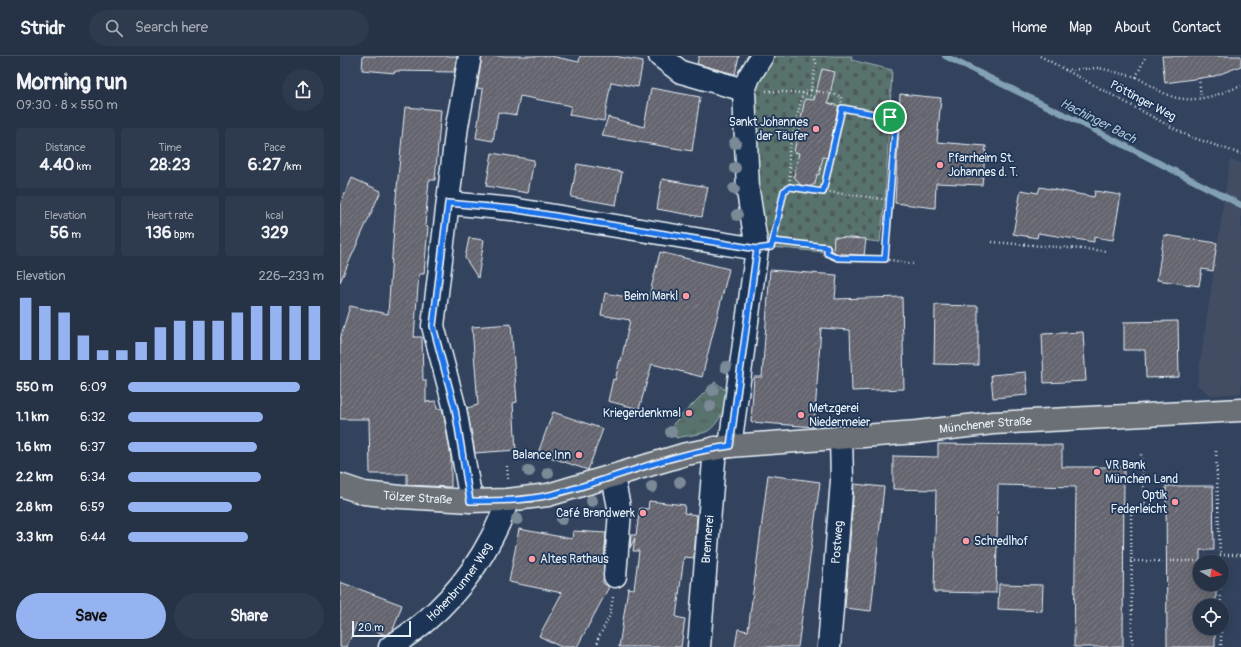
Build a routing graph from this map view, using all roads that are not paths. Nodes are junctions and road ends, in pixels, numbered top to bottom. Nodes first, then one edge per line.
1 (470, 56) edge
2 (660, 56) edge
3 (762, 56) edge
4 (744, 90) junction
5 (448, 203) junction
6 (765, 245) junction
7 (1241, 410) edge
8 (841, 438) junction
9 (722, 447) junction
10 (613, 477) junction
11 (340, 485) edge
12 (508, 491) junction
13 (470, 501) junction
14 (615, 576) road end
15 (700, 639) edge
16 (390, 647) edge
17 (829, 647) edge

1 - 5 street
2 - 4 street
3 - 4 street
4 - 6 street, Brennerei
5 - 6 street
5 - 13 street
6 - 9 street, Brennerei
7 - 8 main road, Münchener Straße
8 - 9 main road, Münchener Straße
8 - 17 street, Postweg
9 - 10 main road, Tölzer Straße
9 - 15 street, Brennerei
10 - 12 main road, Tölzer Straße
10 - 14 street
11 - 13 main road, Tölzer Straße
12 - 13 main road, Tölzer Straße
12 - 16 street, Hohenbrunner Weg

